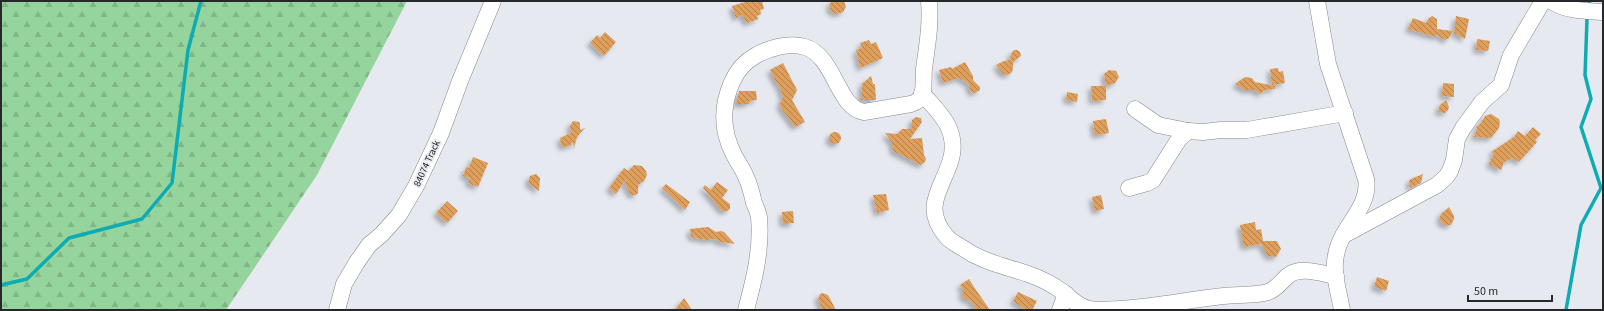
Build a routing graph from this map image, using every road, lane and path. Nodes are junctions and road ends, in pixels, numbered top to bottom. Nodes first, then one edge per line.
1 (493, 1) edge
2 (929, 1) edge
3 (1317, 1) edge
4 (1543, 1) edge
5 (1551, 1) edge
6 (1603, 12) edge
7 (922, 93) junction
8 (1135, 109) dead end
9 (1345, 113) junction
10 (1188, 131) junction
11 (1129, 188) dead end
12 (1344, 235) junction
13 (1336, 276) junction
14 (1066, 294) junction
15 (337, 310) edge
16 (746, 310) edge
17 (1060, 310) edge
18 (1342, 310) edge

1 - 15 street, 84074 Track
2 - 7 street
3 - 9 street
4 - 12 street
5 - 6 street
7 - 14 street
7 - 16 street
8 - 10 street
9 - 10 street
9 - 12 street
10 - 11 street
12 - 13 street
13 - 14 street
13 - 18 street
14 - 17 street

